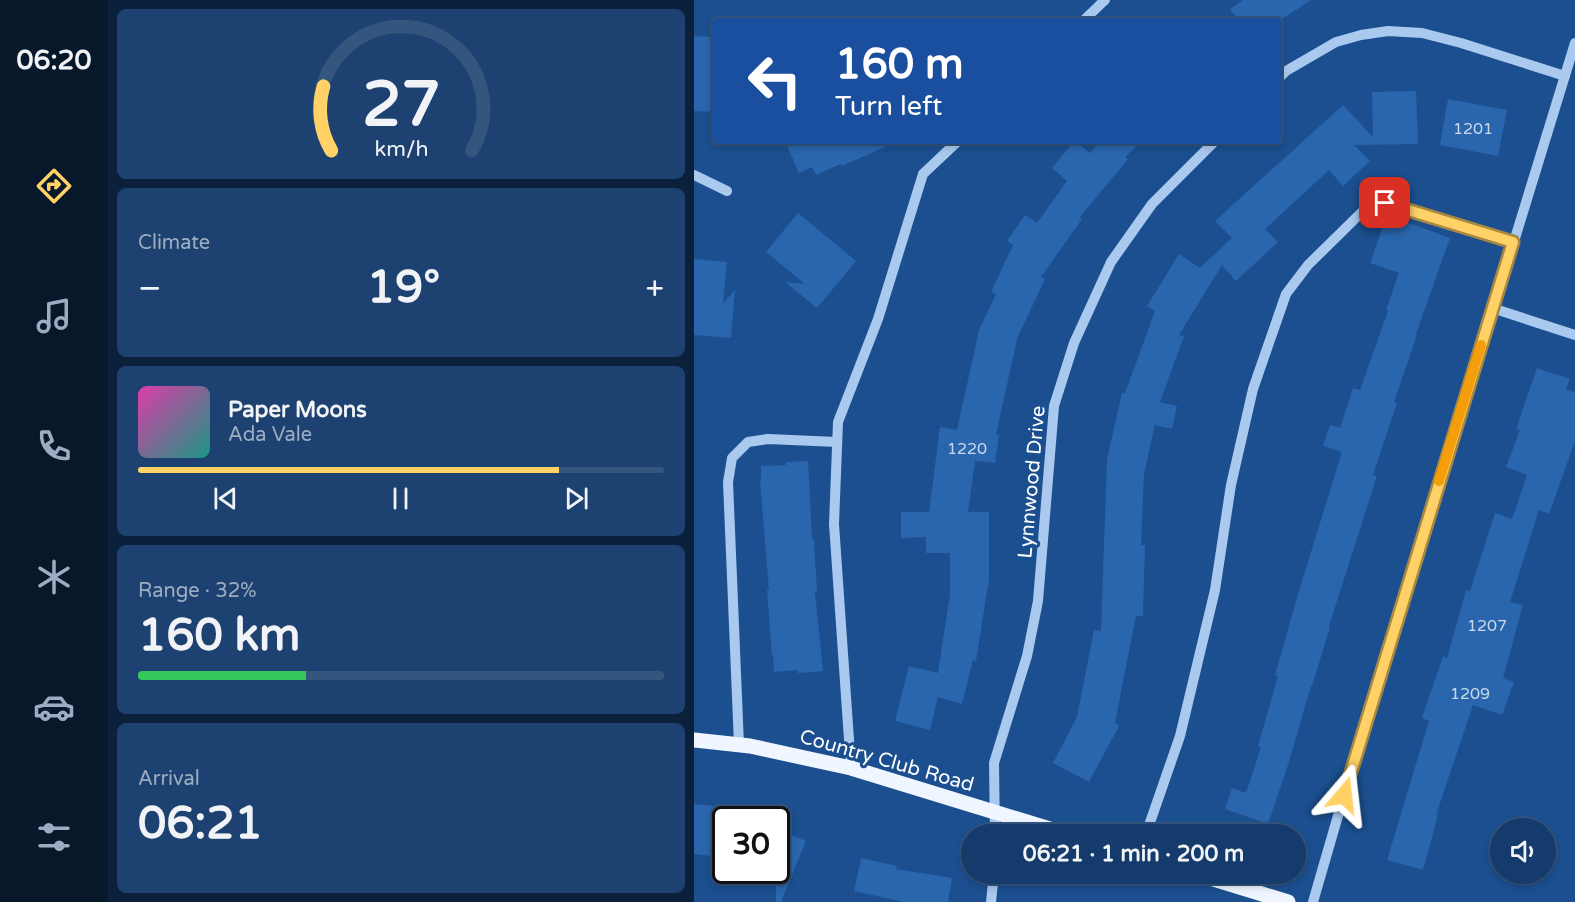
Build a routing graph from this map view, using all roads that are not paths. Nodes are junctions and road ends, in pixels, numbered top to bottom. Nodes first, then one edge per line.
1 (1105, 0) edge
2 (1086, 18) edge
3 (1574, 43) edge
4 (1282, 75) edge
5 (1565, 76) junction
6 (955, 144) edge
7 (1212, 144) edge
8 (694, 175) edge
9 (727, 191) dead end
10 (1513, 242) junction
11 (1492, 308) junction
12 (1574, 335) edge
13 (837, 442) junction
14 (694, 740) edge
15 (739, 745) junction
16 (851, 768) junction
17 (995, 813) junction
18 (995, 824) edge
19 (1032, 824) edge
20 (1149, 824) edge
21 (993, 884) edge
22 (1230, 884) edge
23 (991, 902) edge
24 (1288, 902) edge
25 (1313, 902) edge

1 - 2 street
3 - 5 street
4 - 5 street
5 - 10 street
6 - 13 street
7 - 17 street, Lynnwood Drive
8 - 9 street
10 - 11 street
10 - 20 street
11 - 12 street
11 - 25 street
13 - 15 street
13 - 16 street
14 - 15 main road, Country Club Road
15 - 16 main road, Country Club Road
16 - 17 main road, Country Club Road
17 - 18 street, Lynnwood Drive
17 - 19 main road, Country Club Road
21 - 23 street
22 - 24 main road

